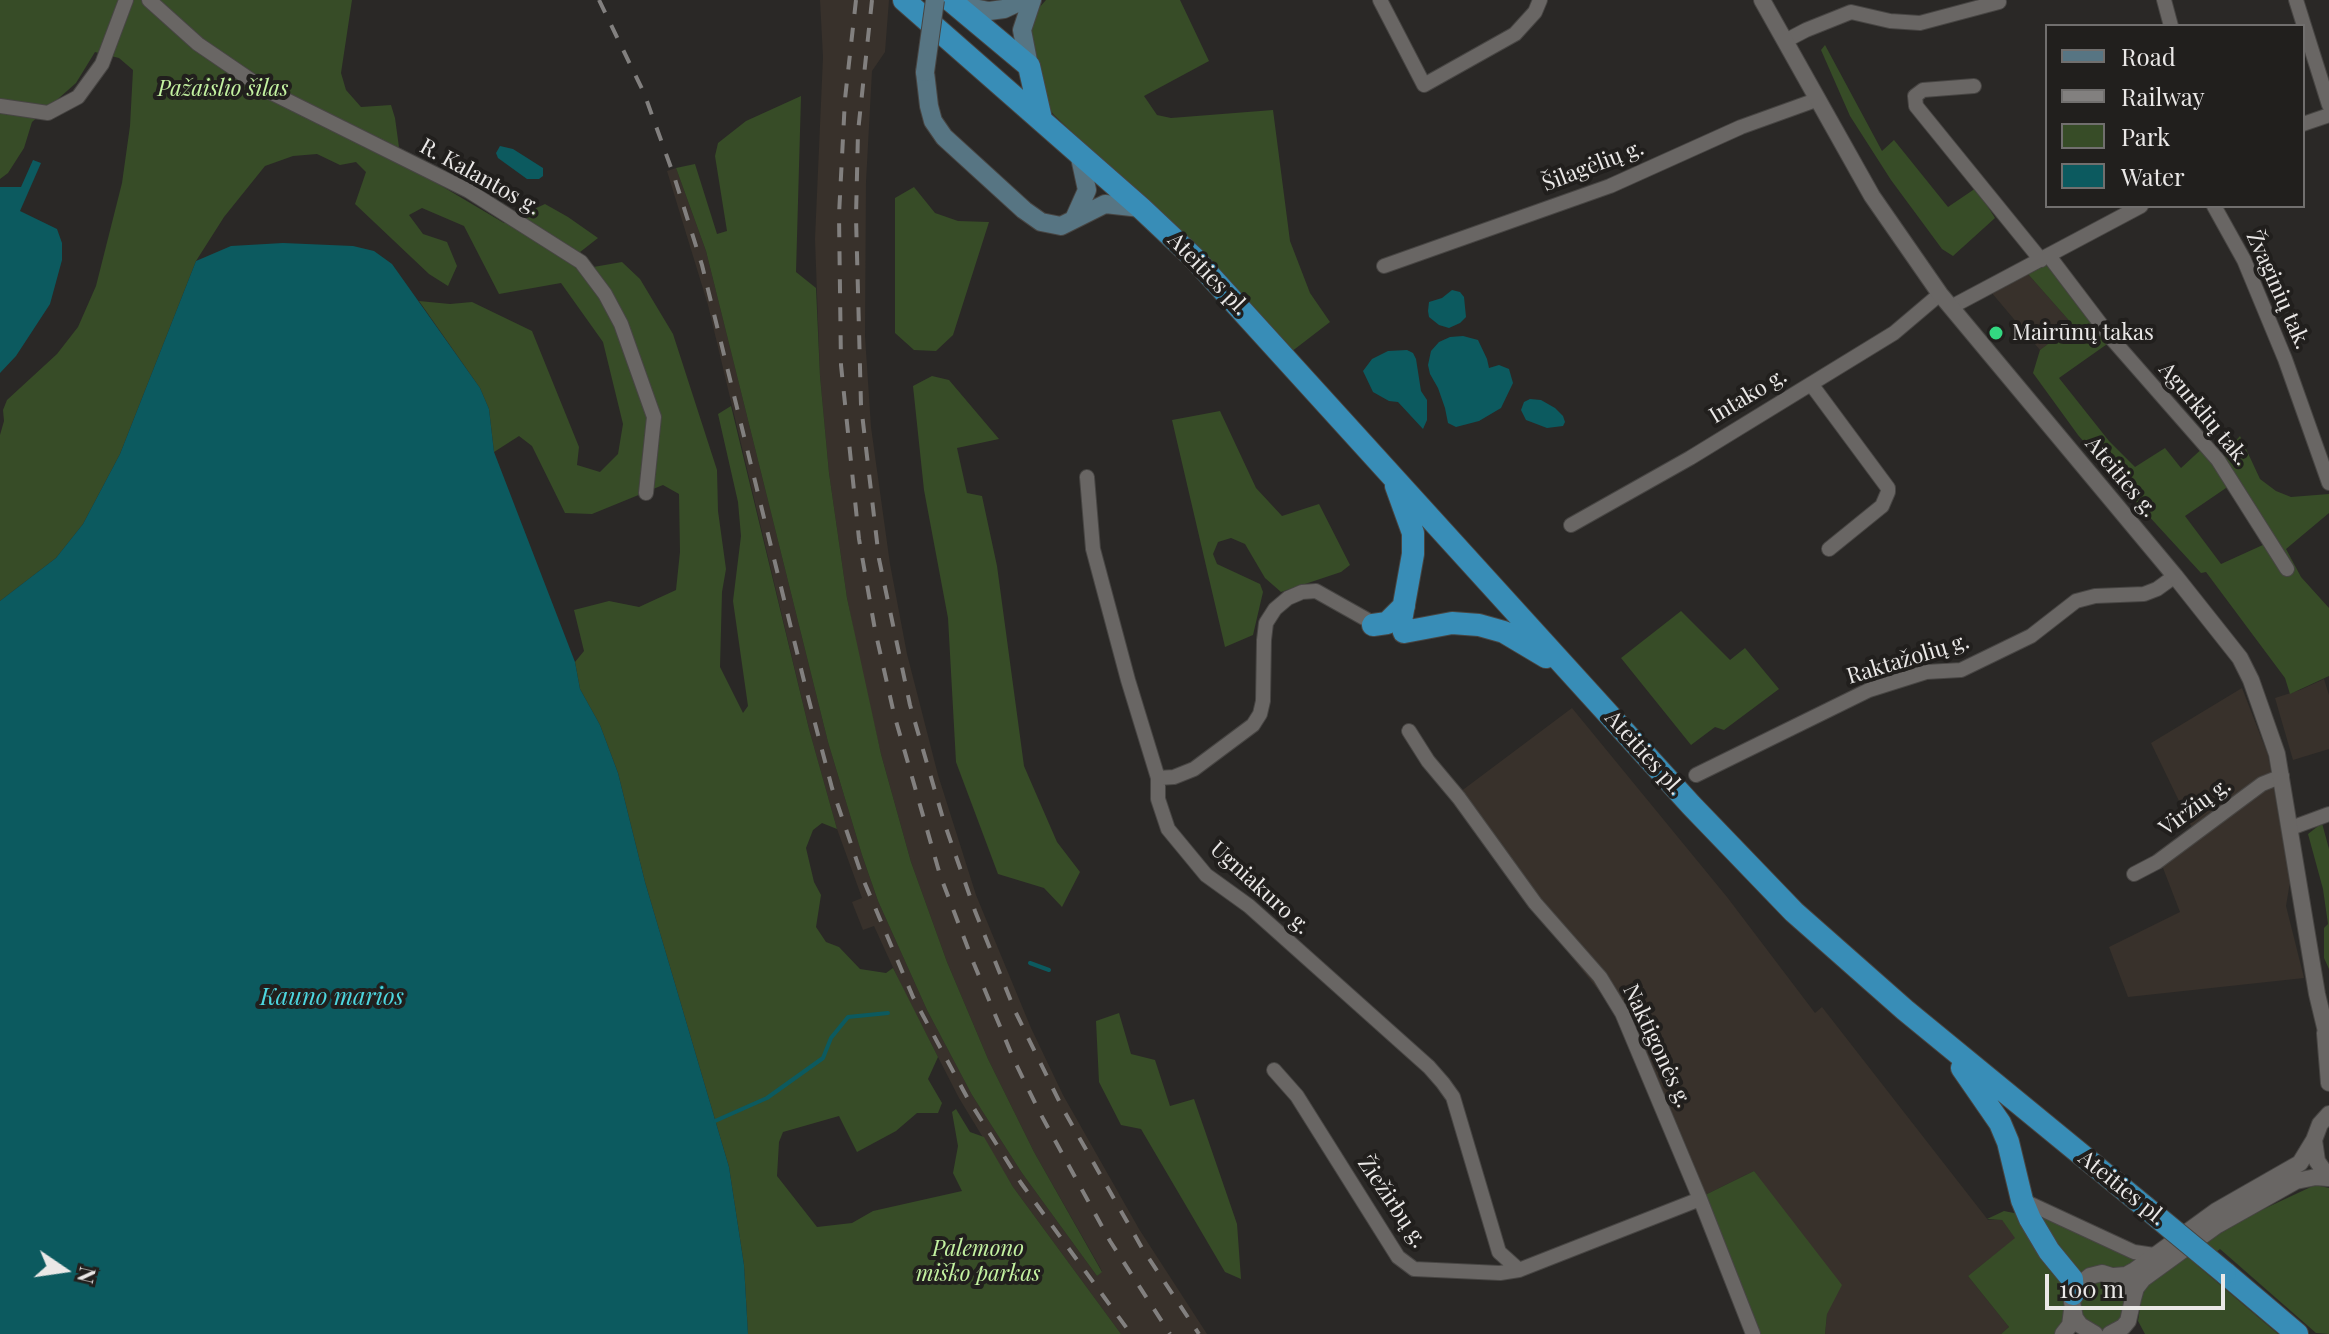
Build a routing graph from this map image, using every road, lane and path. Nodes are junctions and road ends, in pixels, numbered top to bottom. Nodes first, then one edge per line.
1 (126, 0) edge
2 (149, 0) edge
3 (904, 0) edge
4 (1023, 0) edge
5 (1032, 0) edge
6 (1380, 0) edge
7 (1540, 0) edge
8 (1762, 0) edge
9 (1998, 0) edge
10 (2164, 0) edge
11 (2296, 0) edge
12 (946, 1) edge
13 (2170, 24) edge
14 (2304, 24) edge
15 (2305, 29) edge
16 (1785, 41) junction
17 (1029, 66) junction
18 (1974, 86) dead end
19 (1816, 100) junction
20 (2329, 105) edge
21 (0, 106) edge
22 (2329, 115) edge
23 (1041, 119) junction
24 (2305, 123) edge
25 (1079, 153) junction
26 (1141, 208) junction
27 (2215, 208) edge
28 (2114, 213) edge
29 (1073, 221) junction
30 (2045, 258) junction
31 (1384, 266) dead end
32 (1940, 294) junction
33 (1951, 307) junction
34 (1811, 384) junction
35 (1389, 471) junction
36 (1087, 477) dead end
37 (2329, 483) edge
38 (646, 493) dead end
39 (1571, 525) dead end
40 (1829, 549) dead end
41 (2287, 569) dead end
42 (2175, 576) junction
43 (1404, 606) junction
44 (1373, 625) junction
45 (1404, 632) junction
46 (1571, 673) junction
47 (1409, 731) dead end
48 (1696, 775) dead end
49 (2282, 776) junction
50 (1158, 778) junction
51 (2329, 814) edge
52 (2291, 828) junction
53 (2134, 874) dead end
54 (1939, 1038) junction
55 (2327, 1038) edge
56 (1274, 1070) dead end
57 (2329, 1083) edge
58 (2328, 1113) edge
59 (2314, 1140) junction
60 (2329, 1178) edge
61 (1700, 1199) junction
62 (2022, 1200) junction
63 (2154, 1255) junction
64 (1519, 1270) junction
65 (2114, 1276) junction
66 (2073, 1302) junction
67 (2132, 1306) junction
68 (1753, 1334) edge
69 (2063, 1334) edge
70 (2093, 1334) edge
71 (2110, 1334) edge
72 (2139, 1334) edge
73 (2297, 1334) edge

1 - 21 street
2 - 38 street, R. Kalantos g.
3 - 23 highway, Ateities pl.
4 - 12 main road
5 - 17 main road
6 - 7 street
8 - 16 street, Ateities g.
9 - 16 street
10 - 13 street
11 - 14 street
12 - 17 highway
12 - 29 main road, bridge
15 - 20 street
16 - 19 street, Ateities g.
17 - 23 highway
18 - 30 street, Agurklių tak.
19 - 31 street, Šilagėlių g.
19 - 32 street, Ateities g.
22 - 24 street
23 - 25 highway, Ateities pl.
25 - 26 highway, Ateities pl.
25 - 29 main road
26 - 29 main road
26 - 35 highway, Ateities pl.
27 - 37 street, Žvaginių tak.
28 - 30 street
30 - 33 street
30 - 41 street, Agurklių tak.
32 - 33 street, Ateities g.
32 - 34 street, Intako g.
33 - 42 street, Ateities g.
34 - 39 street, Intako g.
34 - 40 street
35 - 43 highway
35 - 46 highway, Ateities pl.
36 - 50 street, Ugniakuro g.
42 - 48 street, Raktažolių g.
42 - 49 street, Ateities g.
43 - 44 highway
43 - 45 highway
44 - 45 street
44 - 50 street
45 - 46 highway
46 - 54 highway, Ateities pl.
47 - 61 street, Naktigonės g.
49 - 52 street, Ateities g.
49 - 53 street, Viržių g.
50 - 64 street, Ugniakuro g.
51 - 52 street
52 - 55 street, Ateities g.
54 - 62 highway
54 - 73 highway, Ateities pl., bridge
55 - 57 street, Ateities g.
56 - 64 street, Žiežirbų g.
58 - 59 street
59 - 60 street
59 - 63 street
60 - 67 street
61 - 64 street, Žiežirbų g.
61 - 68 street, Naktigonės g.
62 - 63 street
62 - 66 highway
63 - 65 street
65 - 66 street
65 - 67 street
66 - 69 street
66 - 70 street
67 - 71 street
67 - 72 street

